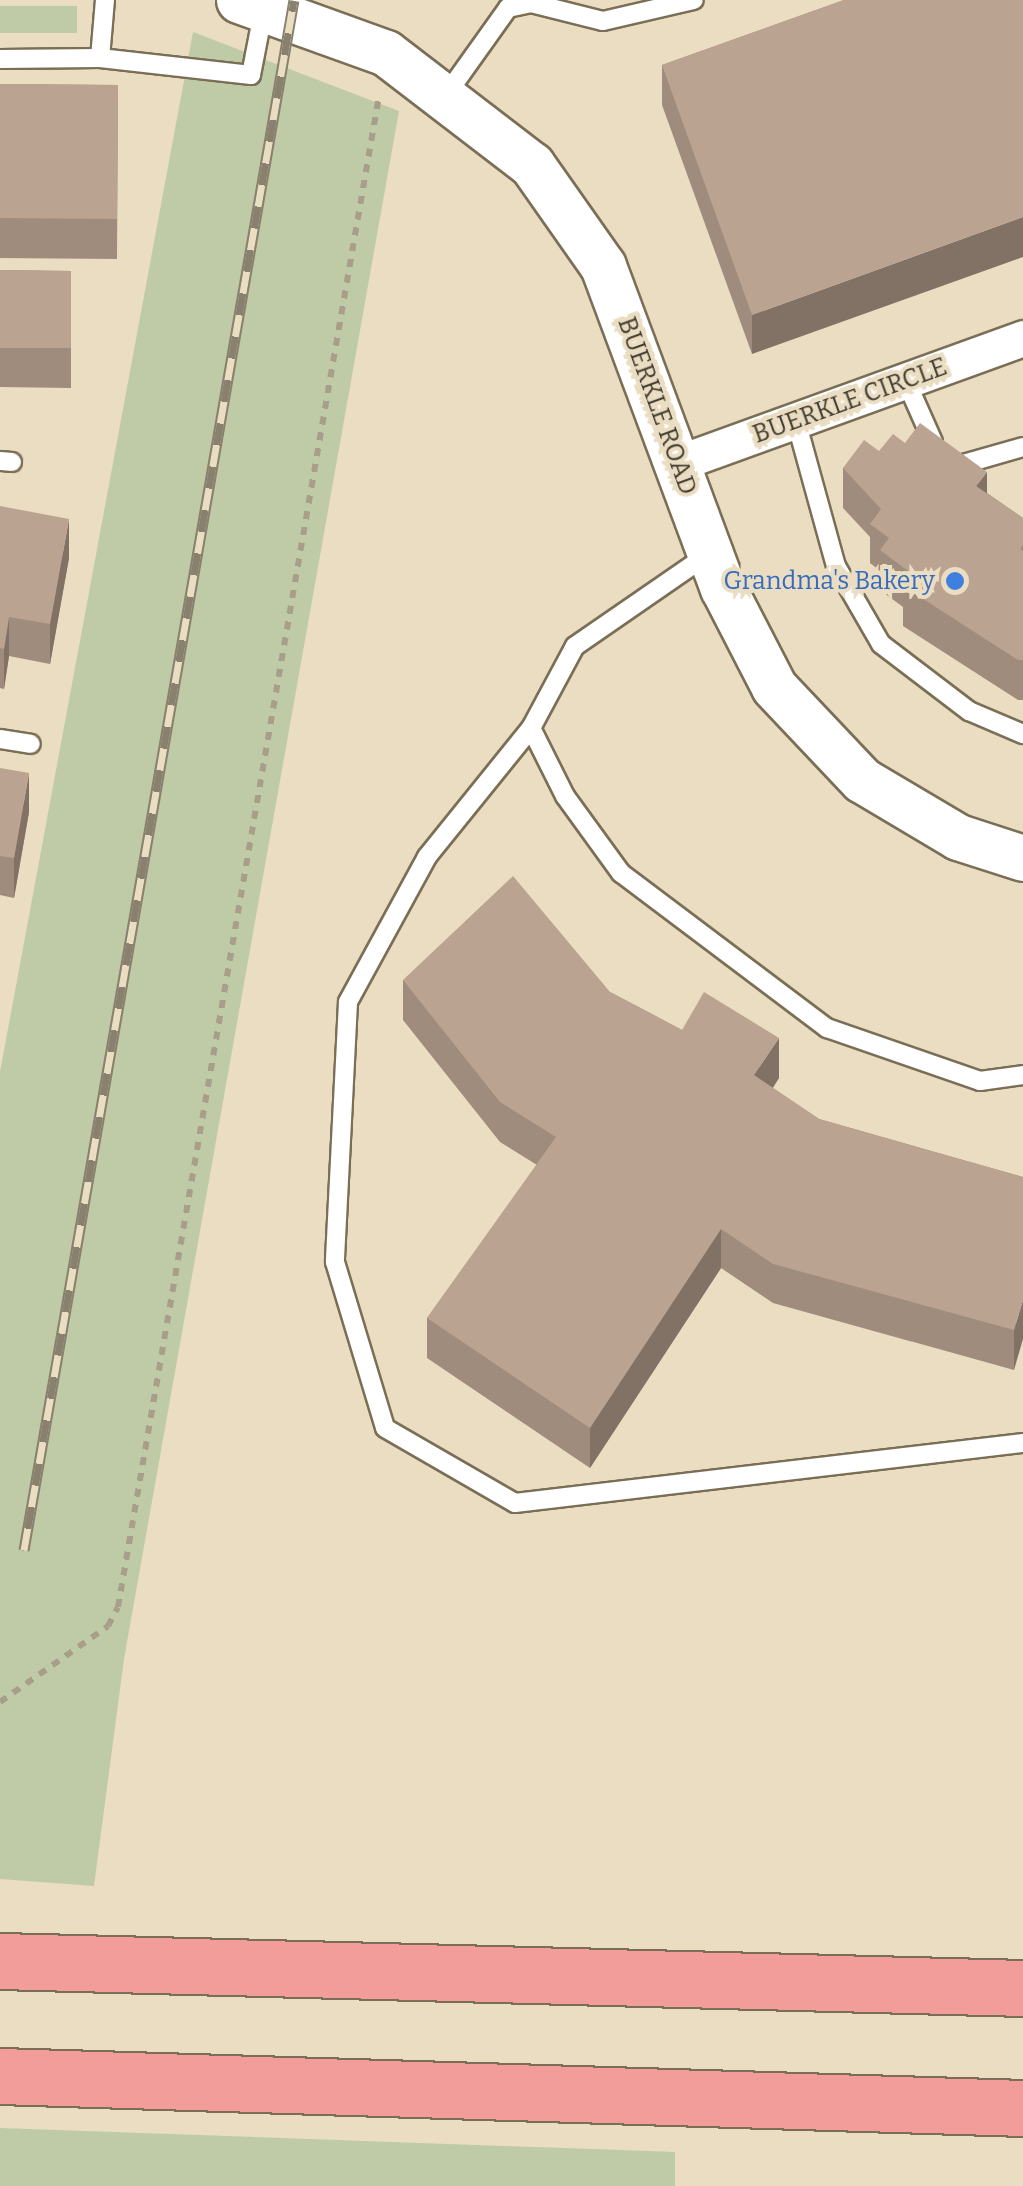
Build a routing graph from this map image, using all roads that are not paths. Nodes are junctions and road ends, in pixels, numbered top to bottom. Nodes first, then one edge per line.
1 (105, 0) edge
2 (694, 0) edge
3 (252, 4) edge
4 (100, 58) junction
5 (0, 59) edge
6 (446, 95) junction
7 (1023, 338) edge
8 (906, 380) junction
9 (796, 420) junction
10 (1023, 446) edge
11 (678, 463) junction
12 (710, 553) junction
13 (531, 728) junction
14 (1023, 734) edge
15 (0, 739) edge
16 (31, 744) dead end
17 (1023, 858) edge
18 (1023, 1074) edge
19 (1023, 1443) edge
20 (0, 1961) edge
21 (1023, 1988) edge
22 (0, 2076) edge
23 (1023, 2108) edge

1 - 4 lane
2 - 6 lane
3 - 4 lane
3 - 6 street, BUERKLE ROAD
4 - 5 lane
6 - 11 street, BUERKLE ROAD
7 - 8 street, BUERKLE CIRCLE
8 - 9 street, BUERKLE CIRCLE
8 - 10 lane
9 - 11 street, BUERKLE CIRCLE
9 - 14 lane
11 - 12 street, BUERKLE ROAD
12 - 13 lane
12 - 17 street, BUERKLE ROAD
13 - 18 lane
13 - 19 lane
15 - 16 lane
20 - 21 highway
22 - 23 highway

